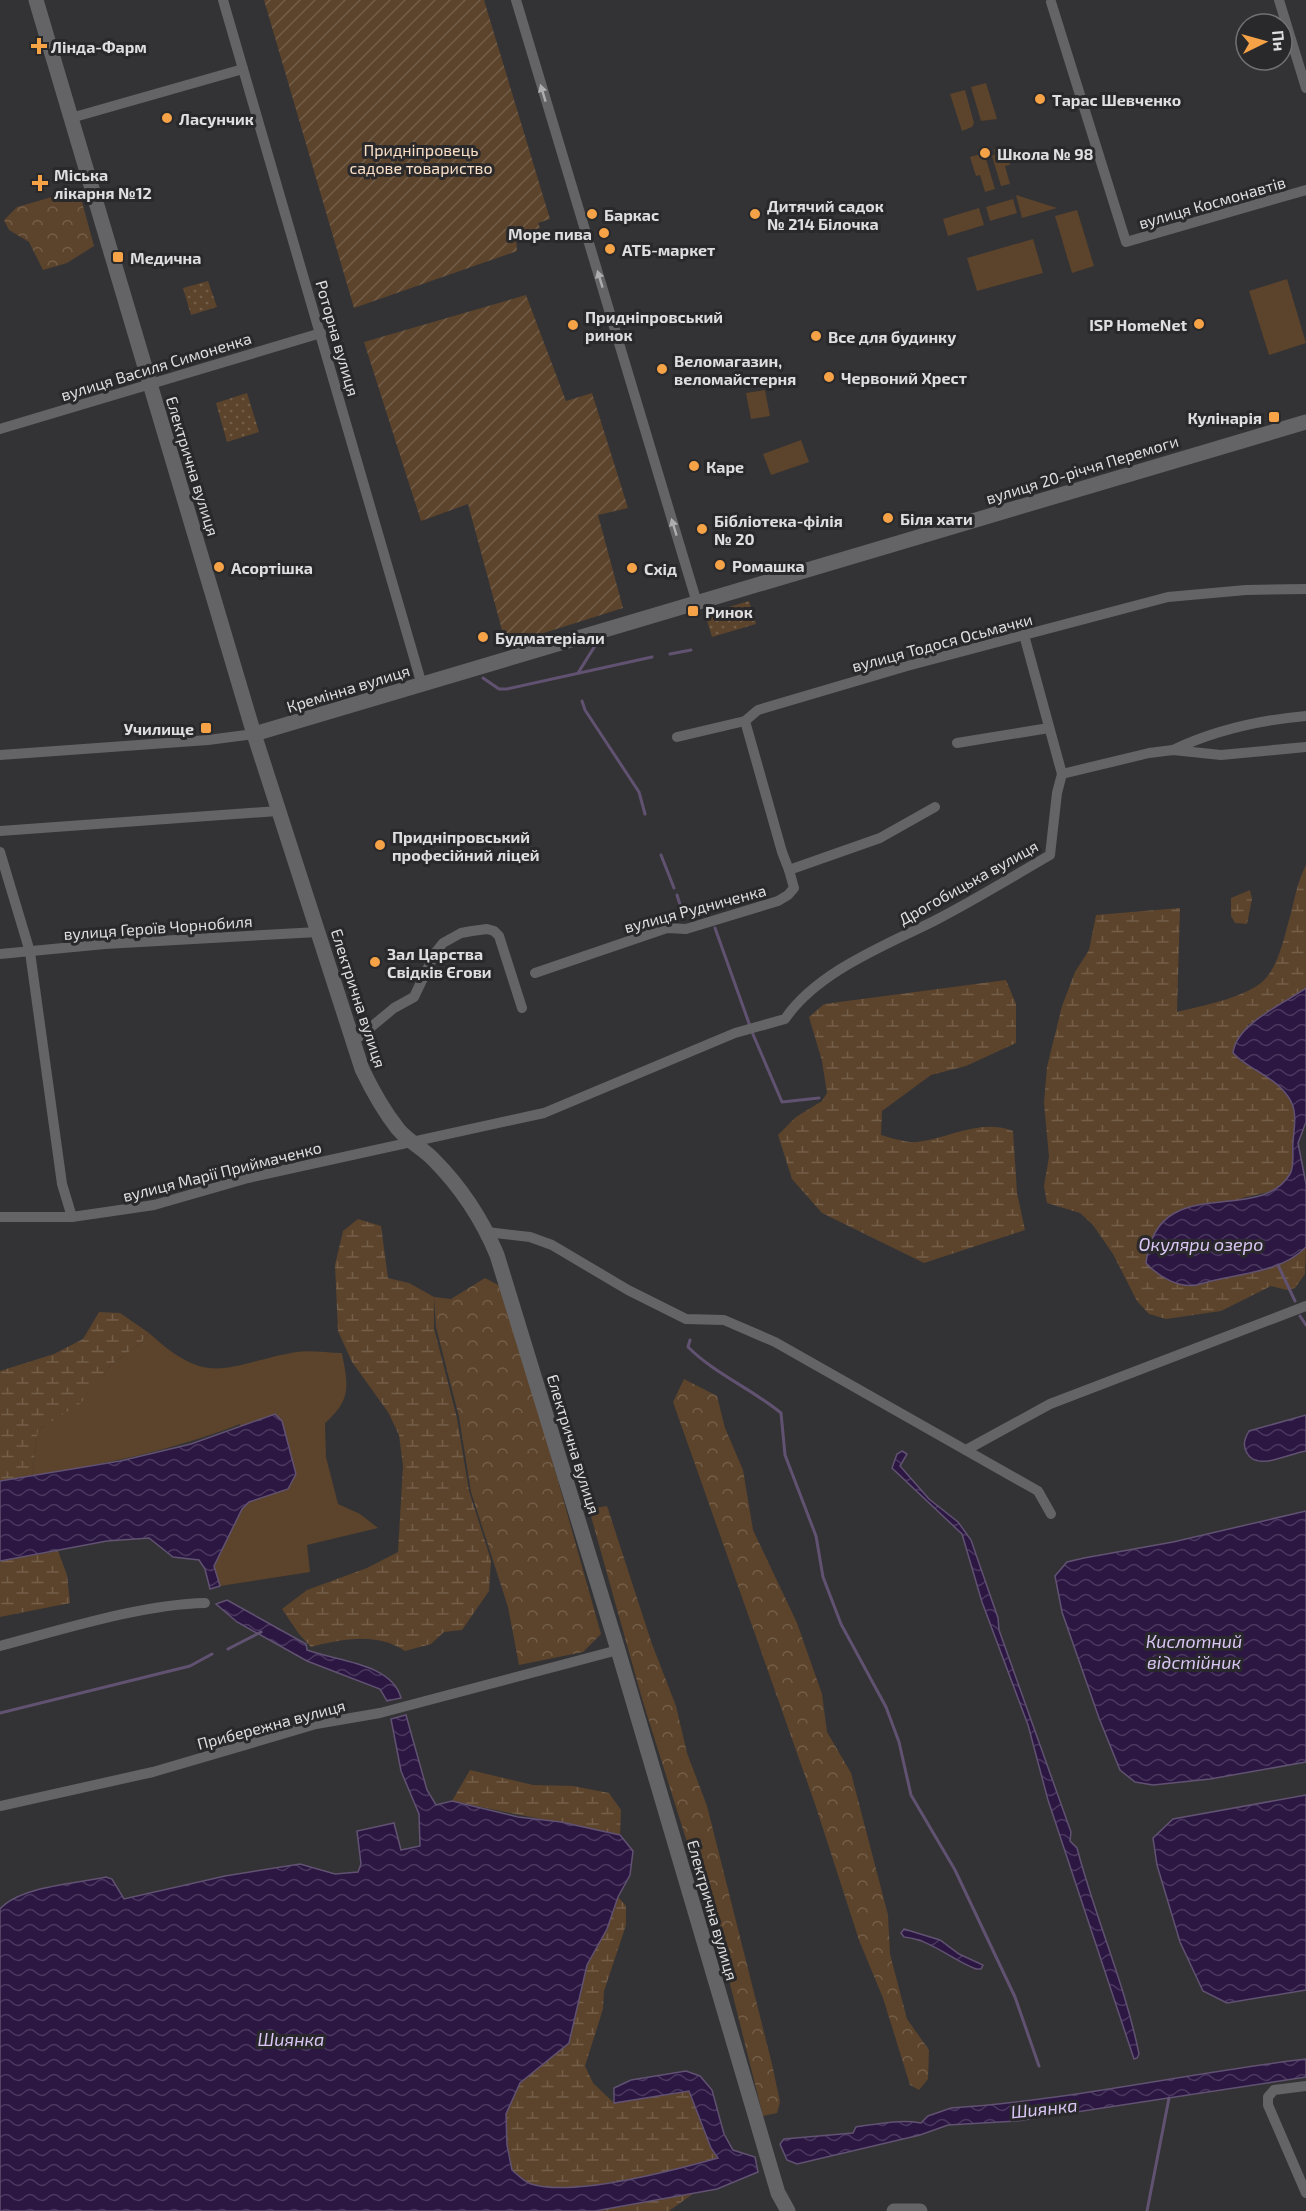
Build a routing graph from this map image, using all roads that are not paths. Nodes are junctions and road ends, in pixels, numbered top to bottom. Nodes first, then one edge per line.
1 (36, 0) edge
2 (223, 0) edge
3 (516, 0) edge
4 (1279, 0) edge
5 (1051, 2) dead end
6 (243, 69) junction
7 (1306, 88) edge
8 (71, 118) junction
9 (1306, 190) edge
10 (321, 333) junction
11 (150, 384) junction
12 (1306, 422) edge
13 (0, 429) edge
14 (1306, 589) edge
15 (697, 603) junction
16 (1024, 635) junction
17 (429, 682) junction
18 (1306, 716) edge
19 (745, 721) junction
20 (1049, 728) junction
21 (254, 734) junction
22 (677, 736) dead end
23 (957, 743) dead end
24 (1306, 747) edge
25 (1173, 750) junction
26 (0, 755) edge
27 (1062, 774) junction
28 (935, 807) dead end
29 (278, 811) junction
30 (0, 831) edge
31 (0, 852) edge
32 (789, 870) junction
33 (318, 932) junction
34 (30, 952) junction
35 (0, 954) edge
36 (535, 973) dead end
37 (522, 1008) dead end
38 (353, 1042) junction
39 (413, 1142) junction
40 (0, 1217) edge
41 (72, 1217) junction
42 (488, 1232) junction
43 (1306, 1306) edge
44 (966, 1450) junction
45 (1051, 1514) dead end
46 (205, 1603) dead end
47 (0, 1646) edge
48 (618, 1650) junction
49 (0, 1806) edge
50 (1306, 2086) edge
51 (1306, 2193) edge
52 (788, 2211) edge
53 (894, 2211) edge
54 (920, 2211) edge

1 - 8 street, Електрична вулиця
2 - 6 street, Роторна вулиця
15 -> 3 street
4 - 7 street
5 - 9 street, вулиця Космонавтів
6 - 8 street
6 - 10 street, Роторна вулиця
8 - 11 street, Електрична вулиця
10 - 11 street, вулиця Василя Симоненка
10 - 17 street, Роторна вулиця
11 - 13 street, вулиця Василя Симоненка
11 - 21 street, Електрична вулиця
12 - 15 street, вулиця 20-річчя Перемоги
14 - 16 street, вулиця Тодося Осьмачки
15 - 17 street, Кремінна вулиця
16 - 19 street, вулиця Тодося Осьмачки
16 - 20 street
17 - 21 street, Кремінна вулиця
18 - 25 street
19 - 22 street
19 - 32 street
20 - 23 street
20 - 27 street
21 - 26 street, Кремінна вулиця
21 - 29 street, Електрична вулиця
24 - 25 street
25 - 27 street
27 - 39 street, Дрогобицька вулиця
28 - 32 street
29 - 30 street
29 - 33 street, Електрична вулиця
31 - 34 street
32 - 36 street, вулиця Рудниченка
33 - 34 street, вулиця Героїв Чорнобиля
33 - 38 street, Електрична вулиця
34 - 35 street, вулиця Героїв Чорнобиля
34 - 41 street
37 - 38 street
38 - 39 street, Електрична вулиця
39 - 41 street, вулиця Марії Приймаченко
39 - 42 street, Електрична вулиця
40 - 41 street, вулиця Марії Приймаченко
42 - 44 street
42 - 48 street, Електрична вулиця
43 - 44 street
44 - 45 street
46 - 47 street
48 - 49 street, Прибережна вулиця
48 - 52 street, Електрична вулиця
50 - 51 street
53 - 54 street

